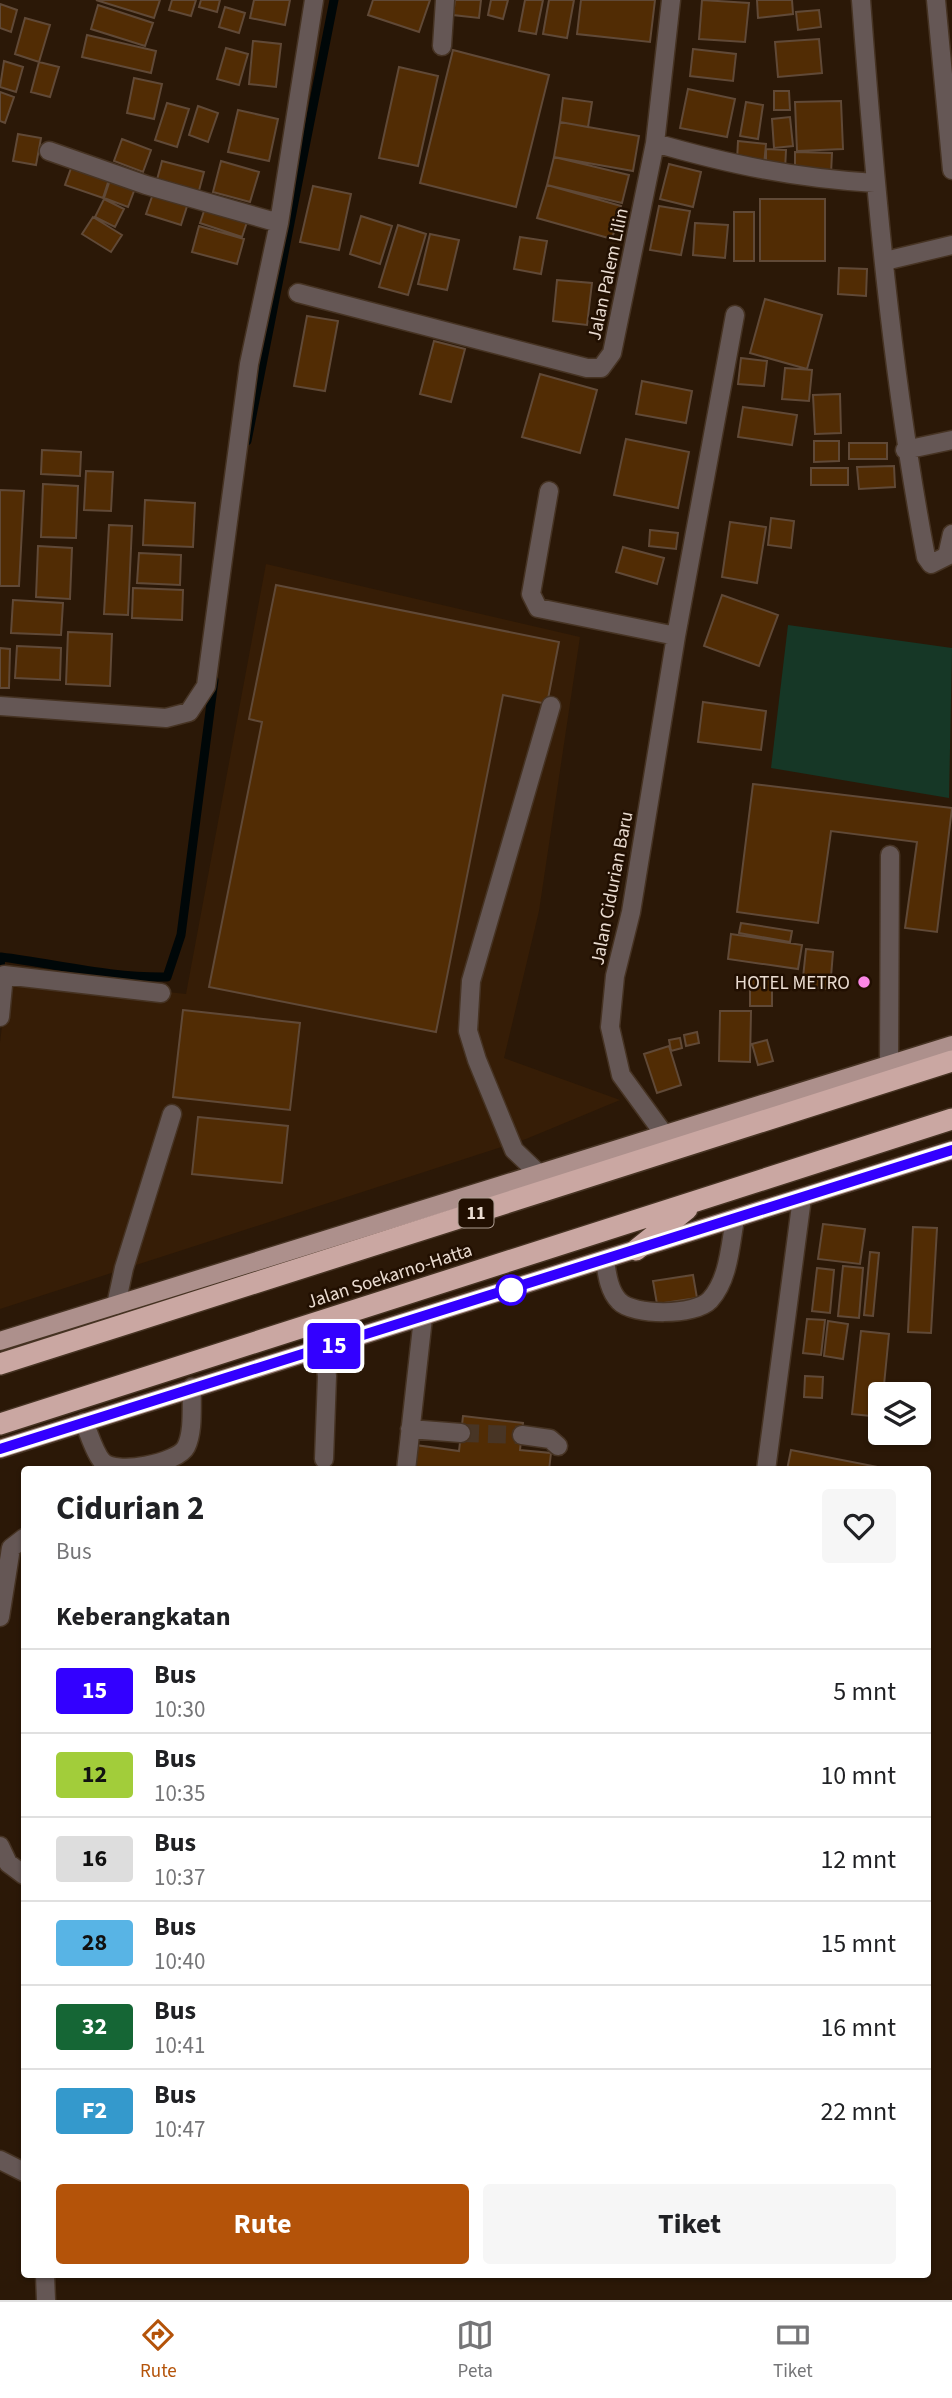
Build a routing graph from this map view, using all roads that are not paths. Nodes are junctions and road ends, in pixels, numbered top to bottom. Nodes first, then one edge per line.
1 (314, 0) edge
2 (445, 0) edge
3 (671, 0) edge
4 (861, 0) edge
5 (936, 0) edge
6 (442, 46) dead end
7 (948, 73) edge
8 (655, 143) junction
9 (49, 151) dead end
10 (952, 170) edge
11 (874, 183) junction
12 (279, 223) junction
13 (952, 245) edge
14 (885, 261) junction
15 (298, 293) dead end
16 (735, 315) dead end
17 (952, 440) edge
18 (905, 450) junction
19 (549, 491) dead end
20 (952, 534) edge
21 (676, 636) junction
22 (0, 706) edge
23 (551, 706) dead end
24 (890, 855) dead end
25 (2, 975) edge
26 (161, 993) dead end
27 (0, 1017) edge
28 (952, 1045) edge
29 (952, 1062) edge
30 (889, 1064) junction
31 (172, 1114) dead end
32 (952, 1119) edge
33 (664, 1134) junction
34 (952, 1150) edge
35 (538, 1173) junction
36 (802, 1198) junction
37 (697, 1201) junction
38 (735, 1219) junction
39 (636, 1250) junction
40 (605, 1261) junction
41 (116, 1305) junction
42 (423, 1318) junction
43 (0, 1341) edge
44 (323, 1349) junction
45 (0, 1364) edge
46 (192, 1387) junction
47 (84, 1422) junction
48 (0, 1424) edge
49 (410, 1429) junction
50 (461, 1433) tunnel mouth
51 (522, 1435) tunnel mouth
52 (558, 1446) dead end
53 (0, 1449) edge
54 (97, 1449) junction
55 (324, 1459) dead end
56 (91, 1466) edge
57 (109, 1466) edge
58 (135, 1466) edge
59 (406, 1466) edge
60 (767, 1466) edge
61 (21, 1540) edge
62 (0, 1617) edge
63 (0, 1846) edge
64 (21, 1873) edge
65 (0, 2160) edge
66 (21, 2170) edge
67 (45, 2278) edge
68 (46, 2300) edge

1 - 12 street
2 - 6 street
3 - 8 street, Jalan Palem Lilin
4 - 11 street
5 - 7 street
7 - 10 street
8 - 11 street
8 - 15 street, Jalan Palem Lilin
9 - 12 street
11 - 14 street
12 - 22 street
13 - 14 street
14 - 18 street
16 - 21 street, Jalan Cidurian Baru
17 - 18 street
18 - 20 street
19 - 21 street
21 - 33 street, Jalan Cidurian Baru
23 - 35 street
24 - 30 street
25 - 26 street
25 - 27 street
28 - 30 main road
29 - 45 highway, Jalan Soekarno-Hatta / 11
30 - 33 main road
31 - 41 street
32 - 37 highway, Jalan Soekarno-Hatta
33 - 35 main road
34 - 36 main road
35 - 41 main road
36 - 38 main road
36 - 60 street
37 - 39 highway
37 - 48 highway, Jalan Soekarno-Hatta
38 - 39 main road
38 - 40 street
39 - 40 main road
40 - 42 main road
41 - 43 main road
42 - 44 main road
42 - 49 street
44 - 46 main road
44 - 55 street
46 - 47 main road
46 - 58 street
47 - 53 main road
47 - 54 street
49 - 50 street
49 - 59 street
51 - 52 street
54 - 56 street
54 - 57 street
61 - 62 street
63 - 64 street
65 - 66 street
67 - 68 street

